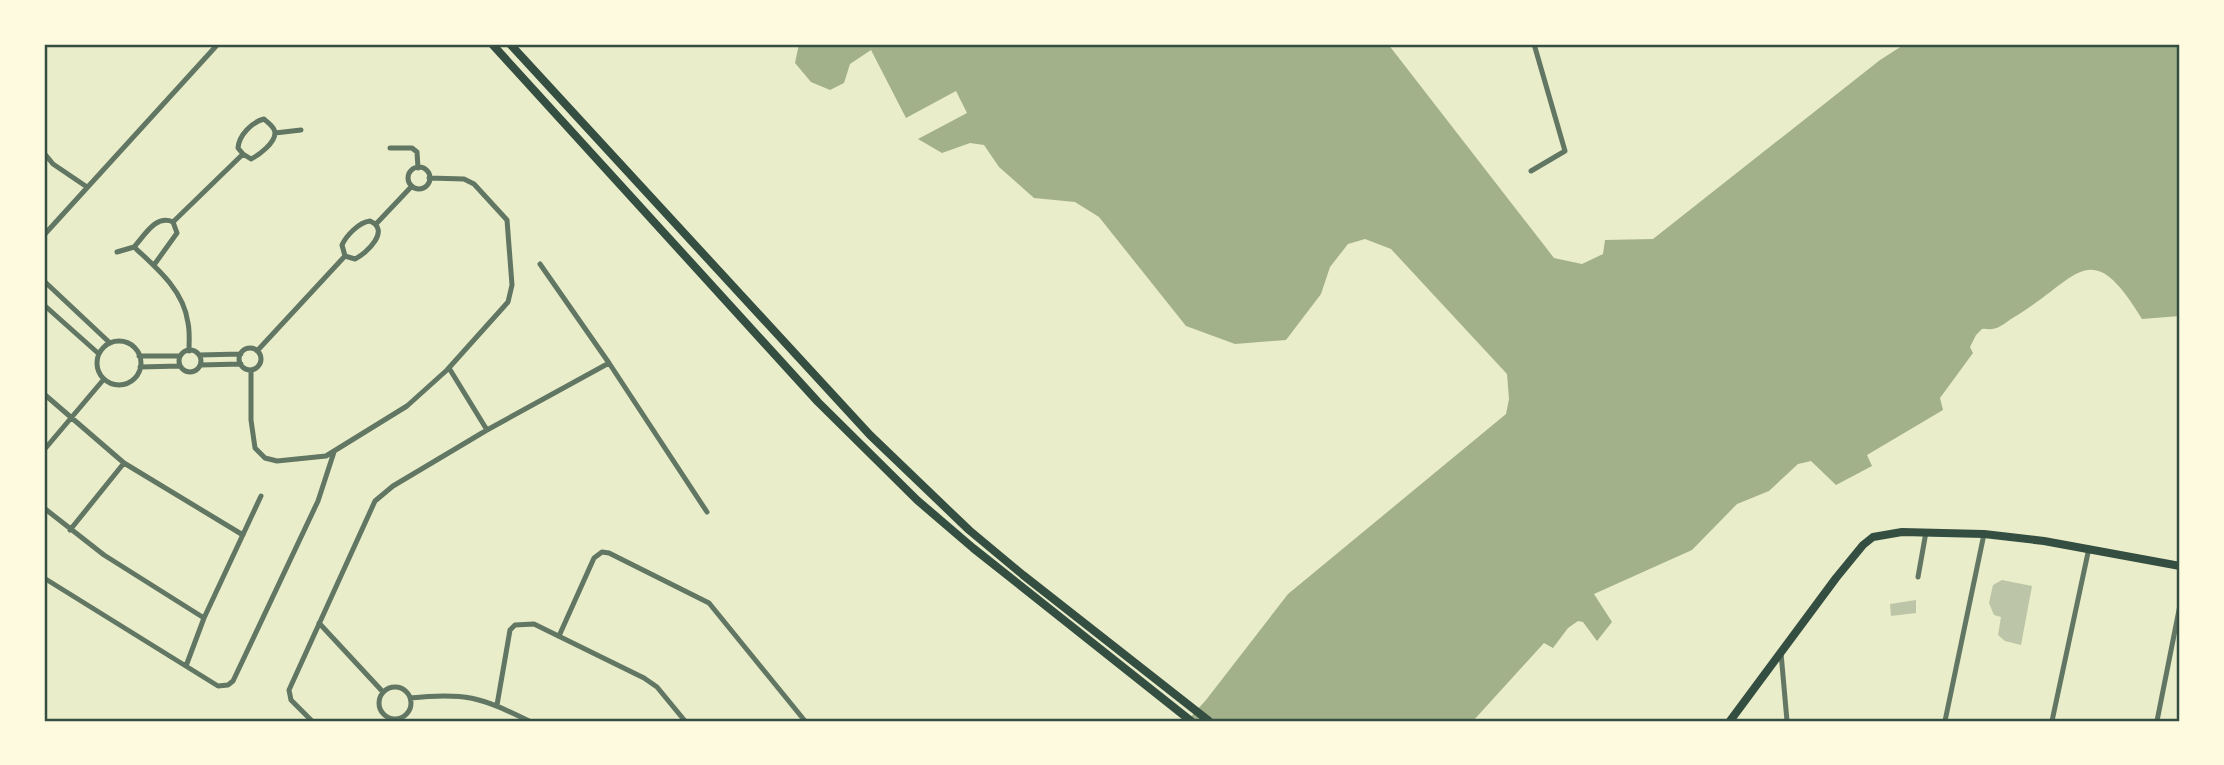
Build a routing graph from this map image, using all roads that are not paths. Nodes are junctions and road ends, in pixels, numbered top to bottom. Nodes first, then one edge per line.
1 (218, 44) edge
2 (492, 44) edge
3 (510, 44) edge
4 (1534, 44) edge
5 (301, 130) dead end
6 (275, 133) junction
7 (390, 148) dead end
8 (44, 153) edge
9 (243, 154) junction
10 (418, 168) junction
11 (1531, 171) dead end
12 (429, 178) junction
13 (412, 186) junction
14 (87, 187) junction
15 (173, 222) junction
16 (376, 224) junction
17 (45, 231) edge
18 (135, 247) junction
19 (117, 252) dead end
20 (345, 256) junction
21 (540, 264) dead end
22 (154, 265) junction
23 (44, 282) edge
24 (44, 305) edge
25 (110, 343) junction
26 (189, 351) junction
27 (257, 351) junction
28 (99, 354) junction
29 (241, 354) junction
30 (199, 355) junction
31 (139, 356) junction
32 (180, 356) junction
33 (609, 363) junction
34 (241, 364) junction
35 (200, 365) junction
36 (180, 366) junction
37 (140, 368) junction
38 (449, 368) junction
39 (251, 370) junction
40 (104, 379) junction
41 (44, 394) edge
42 (71, 417) junction
43 (486, 430) junction
44 (44, 450) edge
45 (334, 452) junction
46 (124, 463) junction
47 (261, 496) dead end
48 (44, 508) edge
49 (707, 512) dead end
50 (70, 530) junction
51 (1926, 532) junction
52 (1984, 534) junction
53 (243, 535) junction
54 (2089, 548) junction
55 (2180, 566) edge
56 (1918, 577) dead end
57 (44, 578) edge
58 (2180, 604) edge
59 (204, 618) junction
60 (319, 623) junction
61 (559, 636) junction
62 (1781, 653) junction
63 (186, 666) junction
64 (383, 692) junction
65 (410, 698) junction
66 (497, 705) junction
67 (384, 716) junction
68 (406, 719) edge
69 (312, 721) edge
70 (377, 721) edge
71 (529, 721) edge
72 (685, 721) edge
73 (805, 721) edge
74 (1191, 721) edge
75 (1209, 721) edge
76 (1730, 721) edge
77 (1787, 721) edge
78 (1945, 721) edge
79 (2052, 721) edge
80 (2157, 721) edge

1 - 14 street
2 - 74 main road
3 - 75 main road
4 - 11 street
5 - 6 street
6 - 9 street
6 - 9 street
7 - 10 street
8 - 14 street
9 - 15 street
10 - 12 street
10 - 13 street
12 - 13 street
12 - 38 street
13 - 16 street
14 - 17 street
15 - 18 street
15 - 22 street
16 - 20 street
16 - 20 street
18 - 19 street
18 - 22 street
20 - 27 street
21 - 33 street
22 - 26 street
23 - 25 street
24 - 28 street
25 - 28 street
25 - 31 street
26 - 30 street
26 - 32 street
27 - 29 street
27 - 39 street
28 - 40 street
29 - 30 street
29 - 34 street
30 - 35 street
31 - 32 street
31 - 37 street
32 - 36 street
33 - 43 street
33 - 49 street
34 - 35 street
34 - 39 street
35 - 36 street
36 - 37 street
37 - 40 street
38 - 43 street
38 - 45 street
39 - 45 street
40 - 42 street
41 - 42 street
42 - 44 street
42 - 46 street
43 - 60 street
45 - 63 street
46 - 50 street
46 - 53 street
47 - 53 street
48 - 50 street
50 - 59 street
51 - 52 main road
51 - 56 street
51 - 62 main road
52 - 54 main road
52 - 78 street
53 - 59 street
54 - 55 main road
54 - 79 street
57 - 63 street
58 - 80 street
59 - 63 street
60 - 64 street
60 - 69 street
61 - 66 street
61 - 72 street
61 - 73 street
62 - 76 main road
62 - 77 street
64 - 65 street
64 - 67 street
65 - 66 street
65 - 68 street
66 - 71 street
67 - 68 street
67 - 70 street

